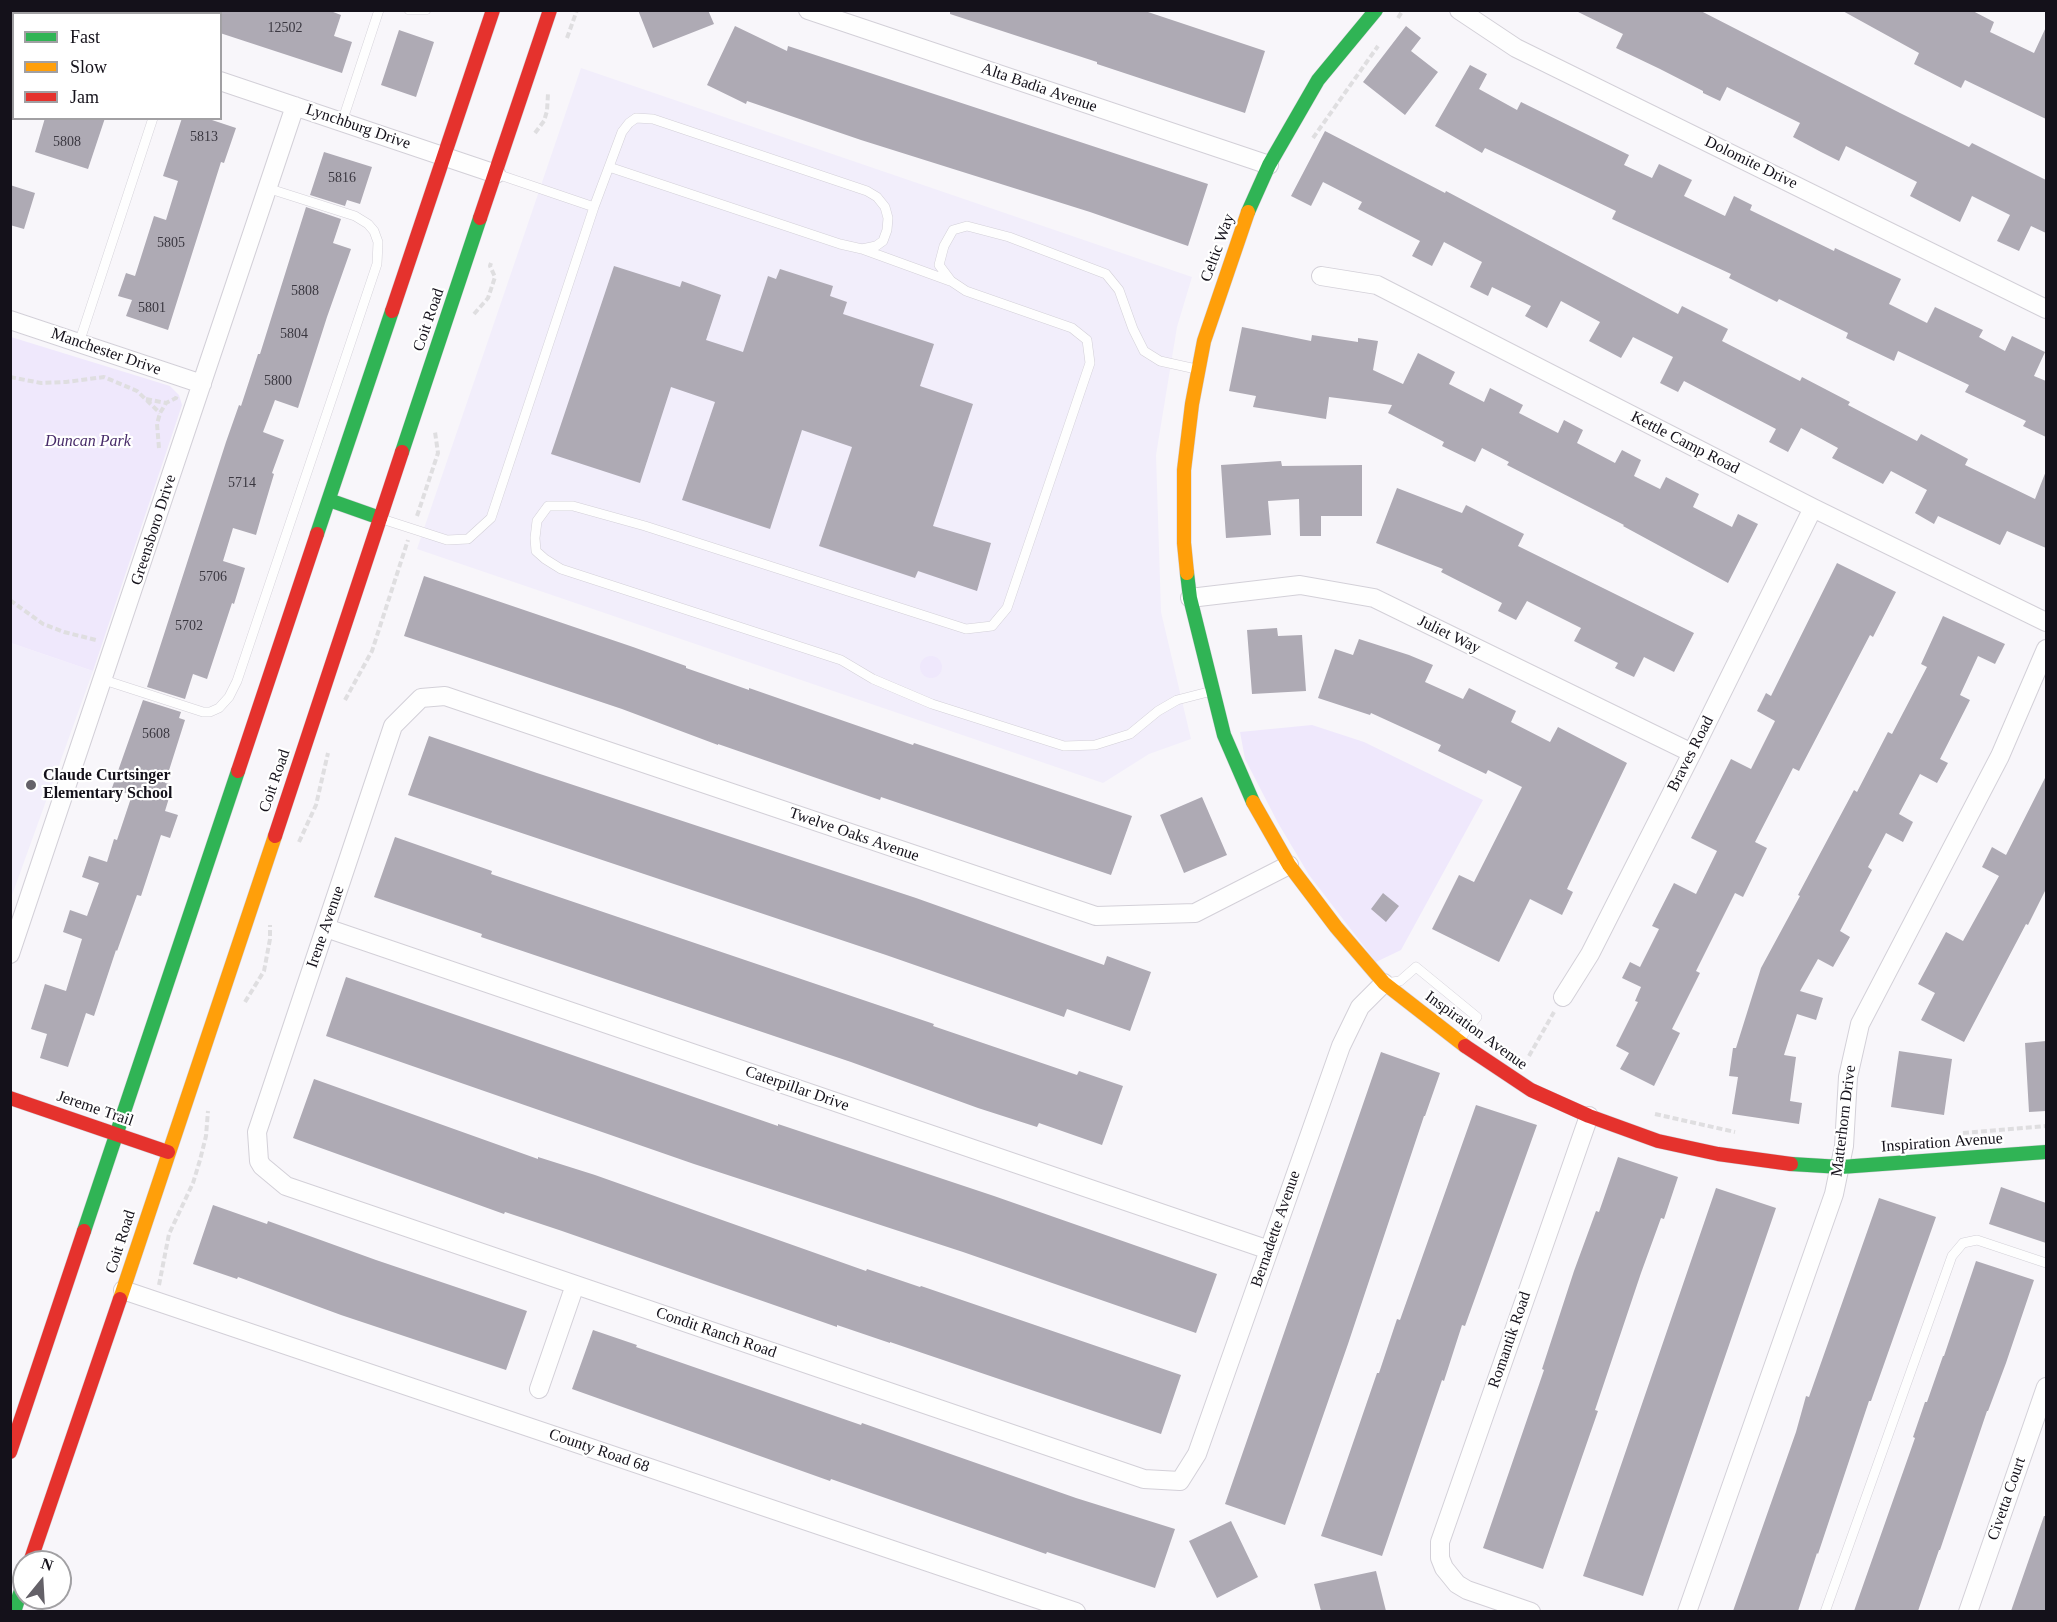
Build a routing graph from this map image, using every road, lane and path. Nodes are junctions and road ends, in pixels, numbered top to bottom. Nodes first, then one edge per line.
1 (379, 10) edge
2 (409, 10) edge
3 (426, 10) edge
4 (492, 10) edge
5 (550, 10) edge
6 (577, 10) edge
7 (808, 10) edge
8 (1376, 10) edge
9 (1403, 10) edge
10 (1459, 10) edge
11 (1397, 19) dead end
12 (1379, 46) dead end
13 (564, 47) dead end
14 (222, 82) edge
15 (550, 87) dead end
16 (295, 106) junction
17 (152, 120) edge
18 (342, 122) junction
19 (1312, 139) dead end
20 (532, 142) dead end
21 (444, 156) junction
22 (1269, 165) junction
23 (609, 167) junction
24 (496, 174) junction
25 (267, 188) junction
26 (594, 207) junction
27 (862, 249) junction
28 (494, 255) dead end
29 (1321, 276) dead end
30 (951, 281) junction
31 (2046, 309) edge
32 (10, 320) edge
33 (471, 323) dead end
34 (79, 343) junction
35 (1198, 370) junction
36 (10, 377) edge
37 (183, 378) junction
38 (202, 384) junction
39 (146, 399) junction
40 (166, 403) junction
41 (160, 413) junction
42 (438, 422) dead end
43 (159, 452) dead end
44 (329, 500) junction
45 (1813, 508) junction
46 (380, 518) junction
47 (412, 529) junction
48 (1184, 532) joint
49 (1190, 598) junction
50 (10, 600) edge
51 (2046, 622) edge
52 (97, 640) dead end
53 (2046, 649) edge
54 (104, 680) junction
55 (1213, 691) junction
56 (418, 699) joint
57 (343, 705) dead end
58 (329, 746) dead end
59 (1692, 753) junction
60 (294, 852) dead end
61 (1289, 865) junction
62 (270, 922) dead end
63 (326, 928) junction
64 (10, 954) edge
65 (1383, 983) junction
66 (1563, 997) joint
67 (242, 1009) dead end
68 (1459, 1041) junction
69 (1532, 1062) dead end
70 (10, 1098) edge
71 (209, 1107) dead end
72 (1654, 1113) dead end
73 (1589, 1116) junction
74 (1741, 1133) dead end
75 (117, 1134) junction
76 (168, 1152) junction
77 (2046, 1152) edge
78 (261, 1164) joint
79 (1841, 1167) junction
80 (1269, 1250) junction
81 (2046, 1263) edge
82 (161, 1278) dead end
83 (575, 1285) junction
84 (123, 1290) junction
85 (2046, 1387) edge
86 (539, 1389) dead end
87 (10, 1452) edge
88 (1180, 1481) joint
89 (30, 1550) edge
90 (1076, 1611) edge
91 (1531, 1611) edge
92 (1687, 1611) edge
93 (1825, 1611) edge
94 (1968, 1611) edge

1 - 18 lane
2 - 3 lane
4 - 21 main road
5 - 24 main road, Coit Road
6 - 13 path
7 - 22 street, Alta Badia Avenue
8 - 22 main road, Celtic Way
9 - 11 path
10 - 31 street, Dolomite Drive
12 - 19 path
14 - 16 street, Lynchburg Drive
15 - 20 path
16 - 18 street, Lynchburg Drive
16 - 25 street, Greensboro Drive
17 - 34 lane
18 - 21 street, Lynchburg Drive
21 - 24 street, Lynchburg Drive
21 - 44 main road
22 - 35 main road, Celtic Way
23 - 26 lane
23 - 27 lane
23 - 27 lane
24 - 26 lane
24 - 46 main road, Coit Road
25 - 38 street, Greensboro Drive
25 - 54 lane
26 - 47 lane
27 - 30 lane
28 - 33 path
29 - 45 street, Kettle Camp Road
30 - 35 lane
30 - 55 lane
32 - 34 street, Manchester Drive
34 - 37 street, Manchester Drive
35 - 48 main road, Celtic Way
36 - 39 path
37 - 38 street, Manchester Drive
37 - 40 path
38 - 54 street, Greensboro Drive
39 - 40 path
39 - 41 path
40 - 41 path
41 - 43 path
42 - 47 path
44 - 46 main road
44 - 75 main road
45 - 51 street, Kettle Camp Road
45 - 59 street, Braves Road
46 - 47 lane
46 - 76 main road, Coit Road
47 - 57 path
48 - 49 main road, Inspiration Avenue
49 - 55 main road, Inspiration Avenue
49 - 59 street, Juliet Way
50 - 52 path
53 - 79 street, Matterhorn Drive
54 - 64 street, Greensboro Drive
55 - 61 main road, Inspiration Avenue
56 - 61 street, Twelve Oaks Avenue
56 - 63 street, Irene Avenue
58 - 60 path
59 - 66 street, Braves Road
61 - 65 main road, Inspiration Avenue
62 - 67 path
63 - 78 street, Irene Avenue
63 - 80 street, Caterpillar Drive
65 - 68 main road, Inspiration Avenue
65 - 68 lane
65 - 80 street, Bernadette Avenue
66 - 69 path
68 - 73 main road, Inspiration Avenue
70 - 75 main road, Jereme Trail
71 - 82 path
72 - 74 path
73 - 79 main road, Inspiration Avenue
73 - 91 street, Romantik Road
75 - 76 main road, Jereme Trail
75 - 87 main road
76 - 84 main road, Coit Road
77 - 79 main road, Inspiration Avenue
78 - 83 street, Condit Ranch Road
79 - 92 street, Matterhorn Drive
80 - 88 street, Bernadette Avenue
81 - 93 lane
83 - 86 street
83 - 88 street, Condit Ranch Road
84 - 89 main road, Coit Road
84 - 90 street, County Road 68
85 - 94 street, Civetta Court

